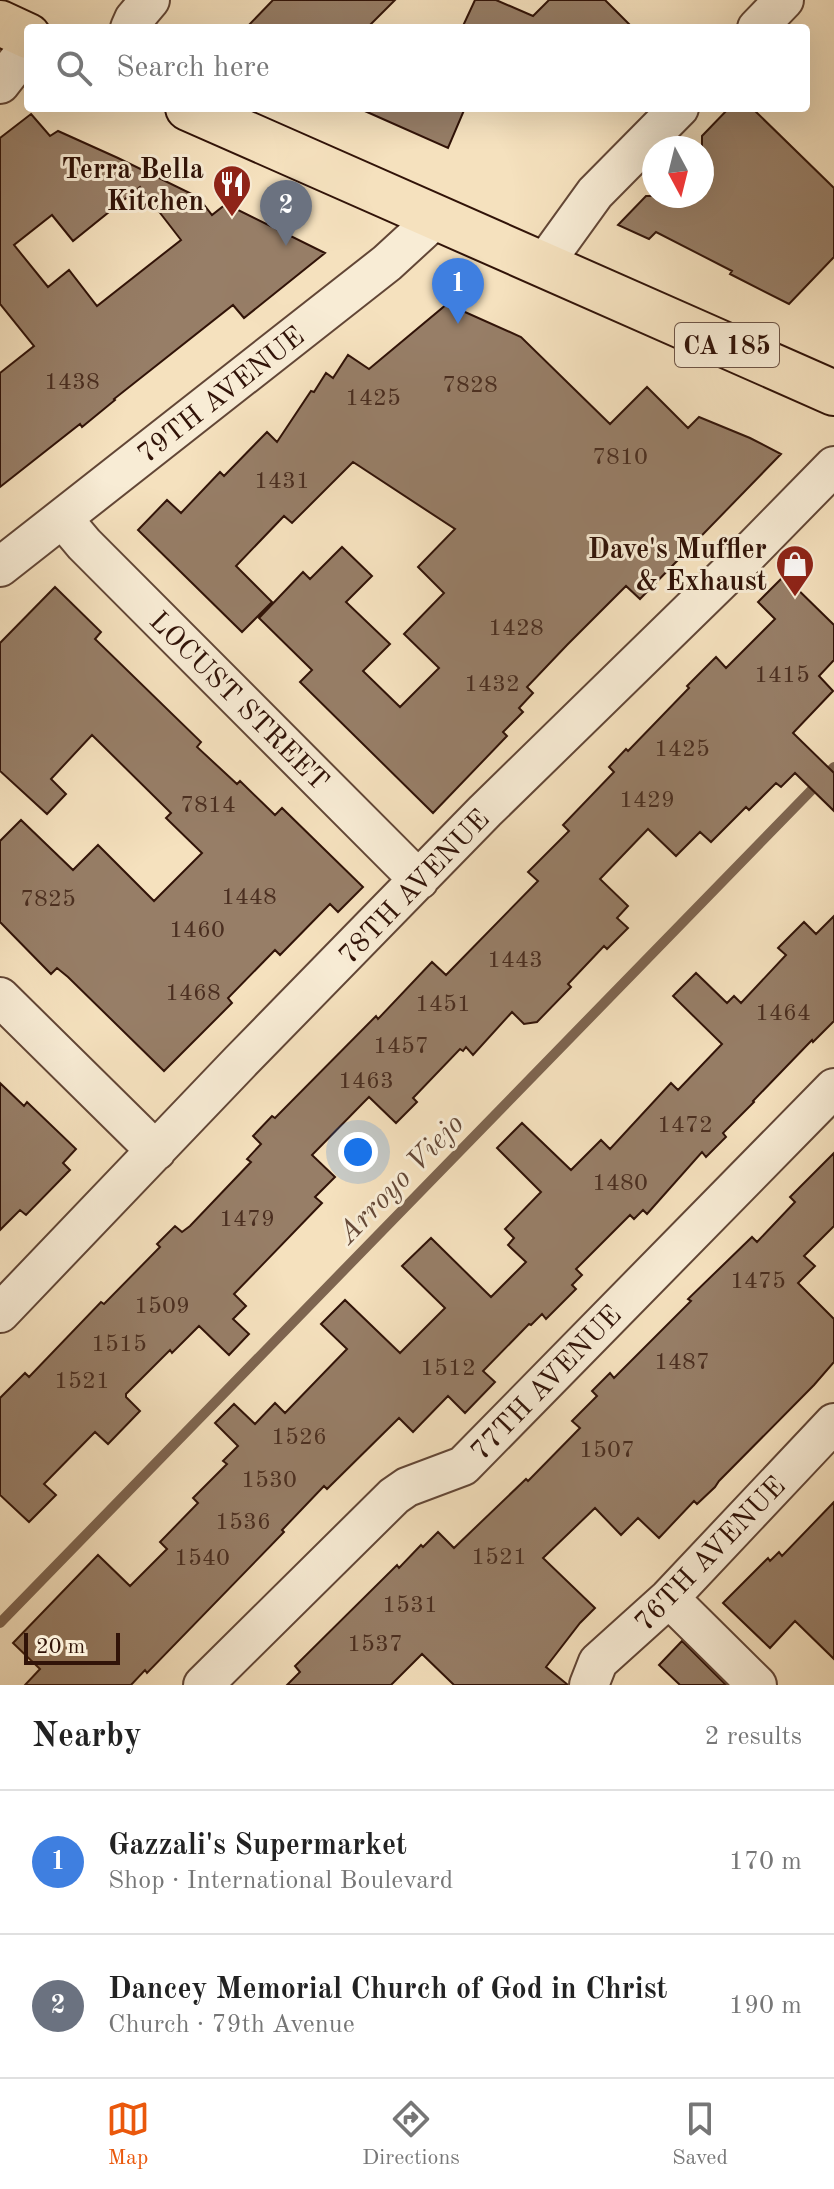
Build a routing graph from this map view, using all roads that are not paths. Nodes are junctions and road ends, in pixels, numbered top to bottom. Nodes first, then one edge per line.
1 (150, 0) edge
2 (784, 0) edge
3 (0, 23) edge
4 (132, 24) edge
5 (761, 24) edge
6 (24, 34) edge
7 (24, 53) edge
8 (0, 84) edge
9 (197, 112) edge
10 (675, 112) edge
11 (436, 218) junction
12 (543, 265) junction
13 (834, 393) edge
14 (834, 466) edge
15 (63, 519) junction
16 (0, 567) edge
17 (419, 880) junction
18 (0, 997) edge
19 (834, 1088) edge
20 (156, 1151) junction
21 (0, 1313) edge
22 (834, 1423) edge
23 (669, 1598) junction
24 (203, 1685) edge
25 (589, 1685) edge
26 (757, 1685) edge

1 - 4 street
2 - 5 street
3 - 6 main road
7 - 8 street
9 - 11 main road, CA 185
10 - 12 street
11 - 12 main road, CA 185
11 - 15 street, 79TH AVENUE
12 - 13 main road, CA 185
14 - 17 street, 78TH AVENUE
15 - 16 street, 79TH AVENUE
15 - 17 street, LOCUST STREET
17 - 20 street, 78TH AVENUE
18 - 20 street
19 - 24 street, 77TH AVENUE
20 - 21 street, 78TH AVENUE
22 - 23 street, 76TH AVENUE
23 - 25 street, 76TH AVENUE
23 - 26 street

